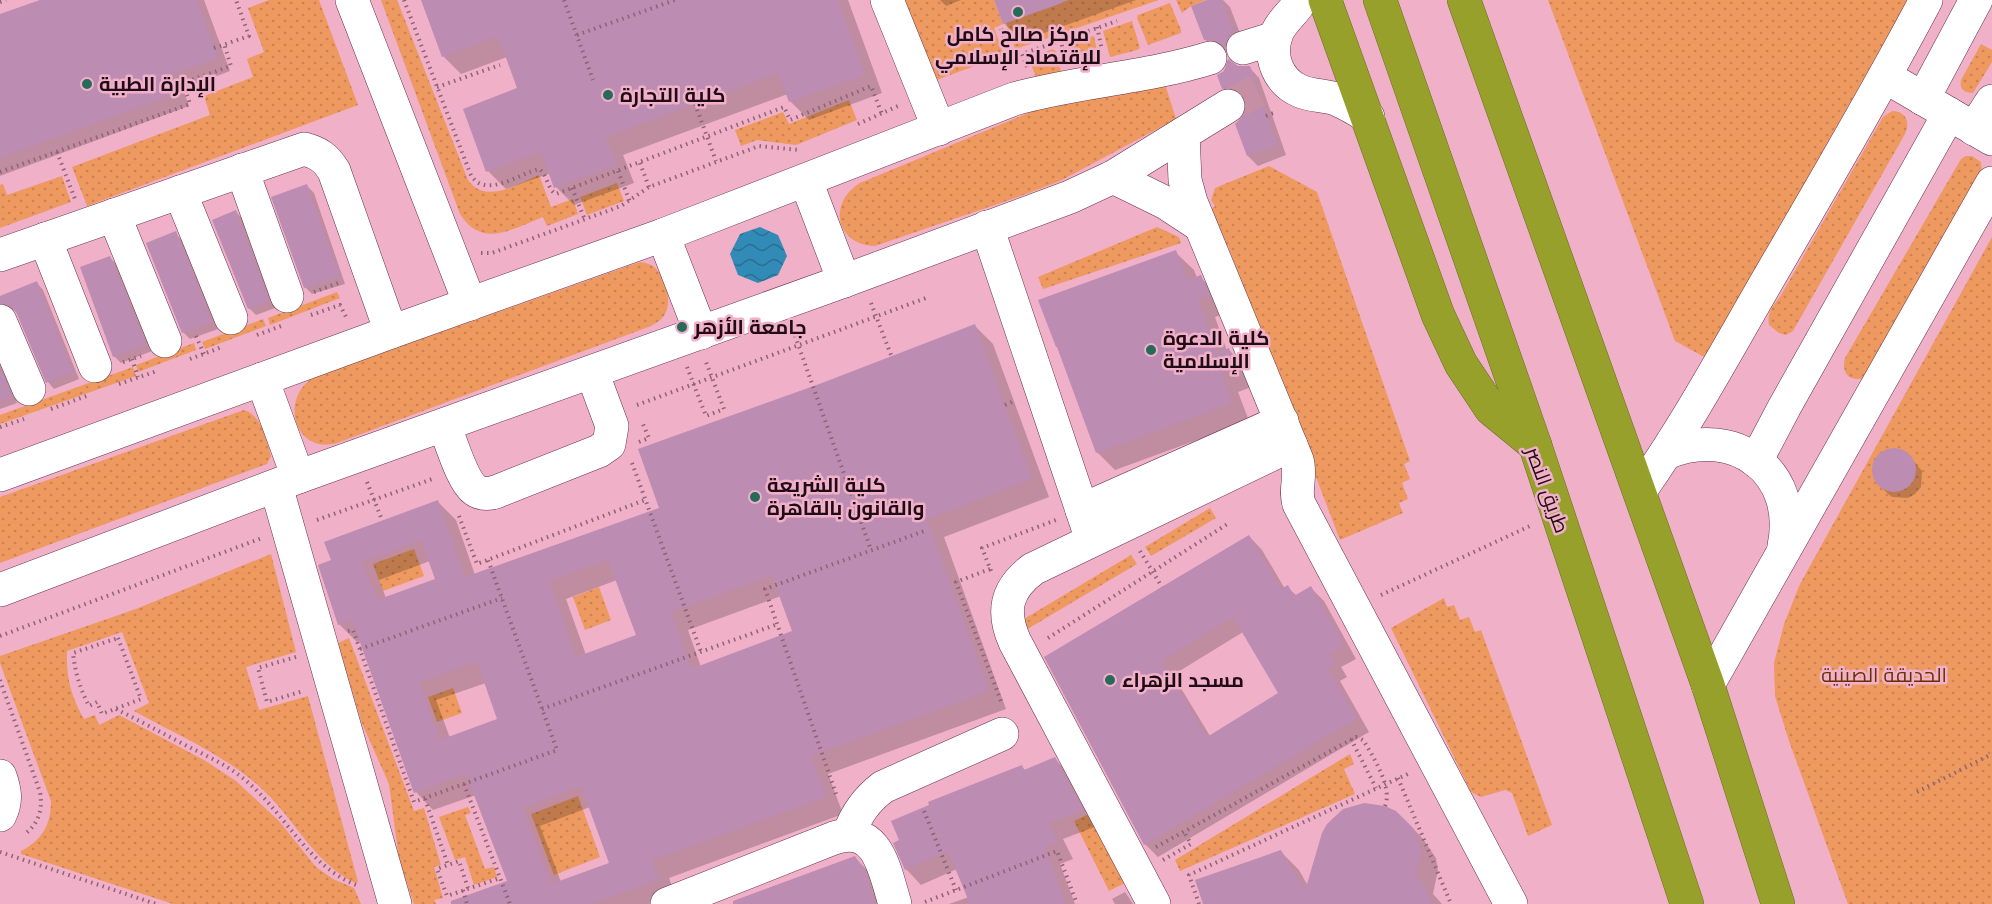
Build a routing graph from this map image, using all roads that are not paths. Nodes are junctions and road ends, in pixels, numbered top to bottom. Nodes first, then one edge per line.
1 (352, 0) edge
2 (887, 0) edge
3 (1301, 0) edge
4 (1325, 0) edge
5 (1380, 0) edge
6 (1926, 0) edge
7 (1976, 0) edge
8 (1471, 9) edge
9 (1275, 38) junction
10 (1243, 48) dead end
11 (1210, 58) dead end
12 (1886, 77) junction
13 (1992, 101) edge
14 (1228, 106) tunnel mouth
15 (1368, 117) junction
16 (1960, 120) edge
17 (939, 129) junction
18 (1183, 134) junction
19 (803, 165) junction
20 (242, 170) junction
21 (1113, 177) junction
22 (1992, 183) edge
23 (180, 192) junction
24 (100, 220) junction
25 (1198, 224) junction
26 (987, 227) junction
27 (663, 235) junction
28 (45, 239) junction
29 (0, 255) edge
30 (844, 281) junction
31 (287, 296) dead end
32 (470, 304) junction
33 (231, 318) dead end
34 (0, 321) edge
35 (392, 332) junction
36 (701, 333) junction
37 (165, 341) dead end
38 (95, 366) dead end
39 (606, 367) junction
40 (262, 379) junction
41 (29, 389) dead end
42 (444, 425) junction
43 (1287, 433) junction
44 (1535, 445) junction
45 (1666, 453) junction
46 (1756, 461) junction
47 (0, 475) edge
48 (287, 482) junction
49 (1640, 491) junction
50 (1087, 525) junction
51 (1783, 551) junction
52 (0, 590) edge
53 (1708, 685) junction
54 (1002, 734) dead end
55 (0, 776) edge
56 (0, 815) edge
57 (849, 834) junction
58 (717, 895) edge
59 (392, 896) edge
60 (667, 904) edge
61 (895, 904) edge
62 (1154, 904) edge
63 (1511, 904) edge
64 (1687, 904) edge
65 (1778, 904) edge

1 - 32 lane
2 - 17 lane
3 - 9 lane
4 - 15 highway, طريق النصر
5 - 44 highway
6 - 12 lane
7 - 16 lane
8 - 49 highway
9 - 10 lane
9 - 15 lane
11 - 17 lane
12 - 16 lane
12 - 45 lane
13 - 16 lane
14 - 18 lane
15 - 44 highway, طريق النصر
16 - 46 lane
17 - 19 lane
18 - 21 lane
18 - 25 lane
19 - 27 lane
19 - 30 lane
20 - 23 lane
20 - 31 lane
20 - 35 lane
21 - 25 lane
21 - 26 lane
22 - 51 lane
23 - 24 lane
23 - 33 lane
24 - 28 lane
24 - 37 lane
25 - 43 lane
26 - 30 lane
26 - 50 lane
27 - 32 lane
27 - 36 lane
28 - 29 lane
28 - 38 lane
30 - 36 lane
32 - 35 lane
34 - 41 lane
35 - 40 lane
36 - 39 lane
39 - 42 lane
39 - 42 lane
40 - 47 lane
40 - 48 lane
42 - 48 lane
43 - 50 lane
43 - 63 lane
44 - 64 highway, طريق النصر
45 - 46 lane
45 - 49 lane
46 - 51 lane
48 - 52 lane
48 - 59 lane
49 - 53 highway
50 - 62 lane
51 - 53 lane
53 - 65 highway
54 - 57 lane
55 - 56 lane
57 - 58 lane
57 - 61 lane
58 - 60 lane

